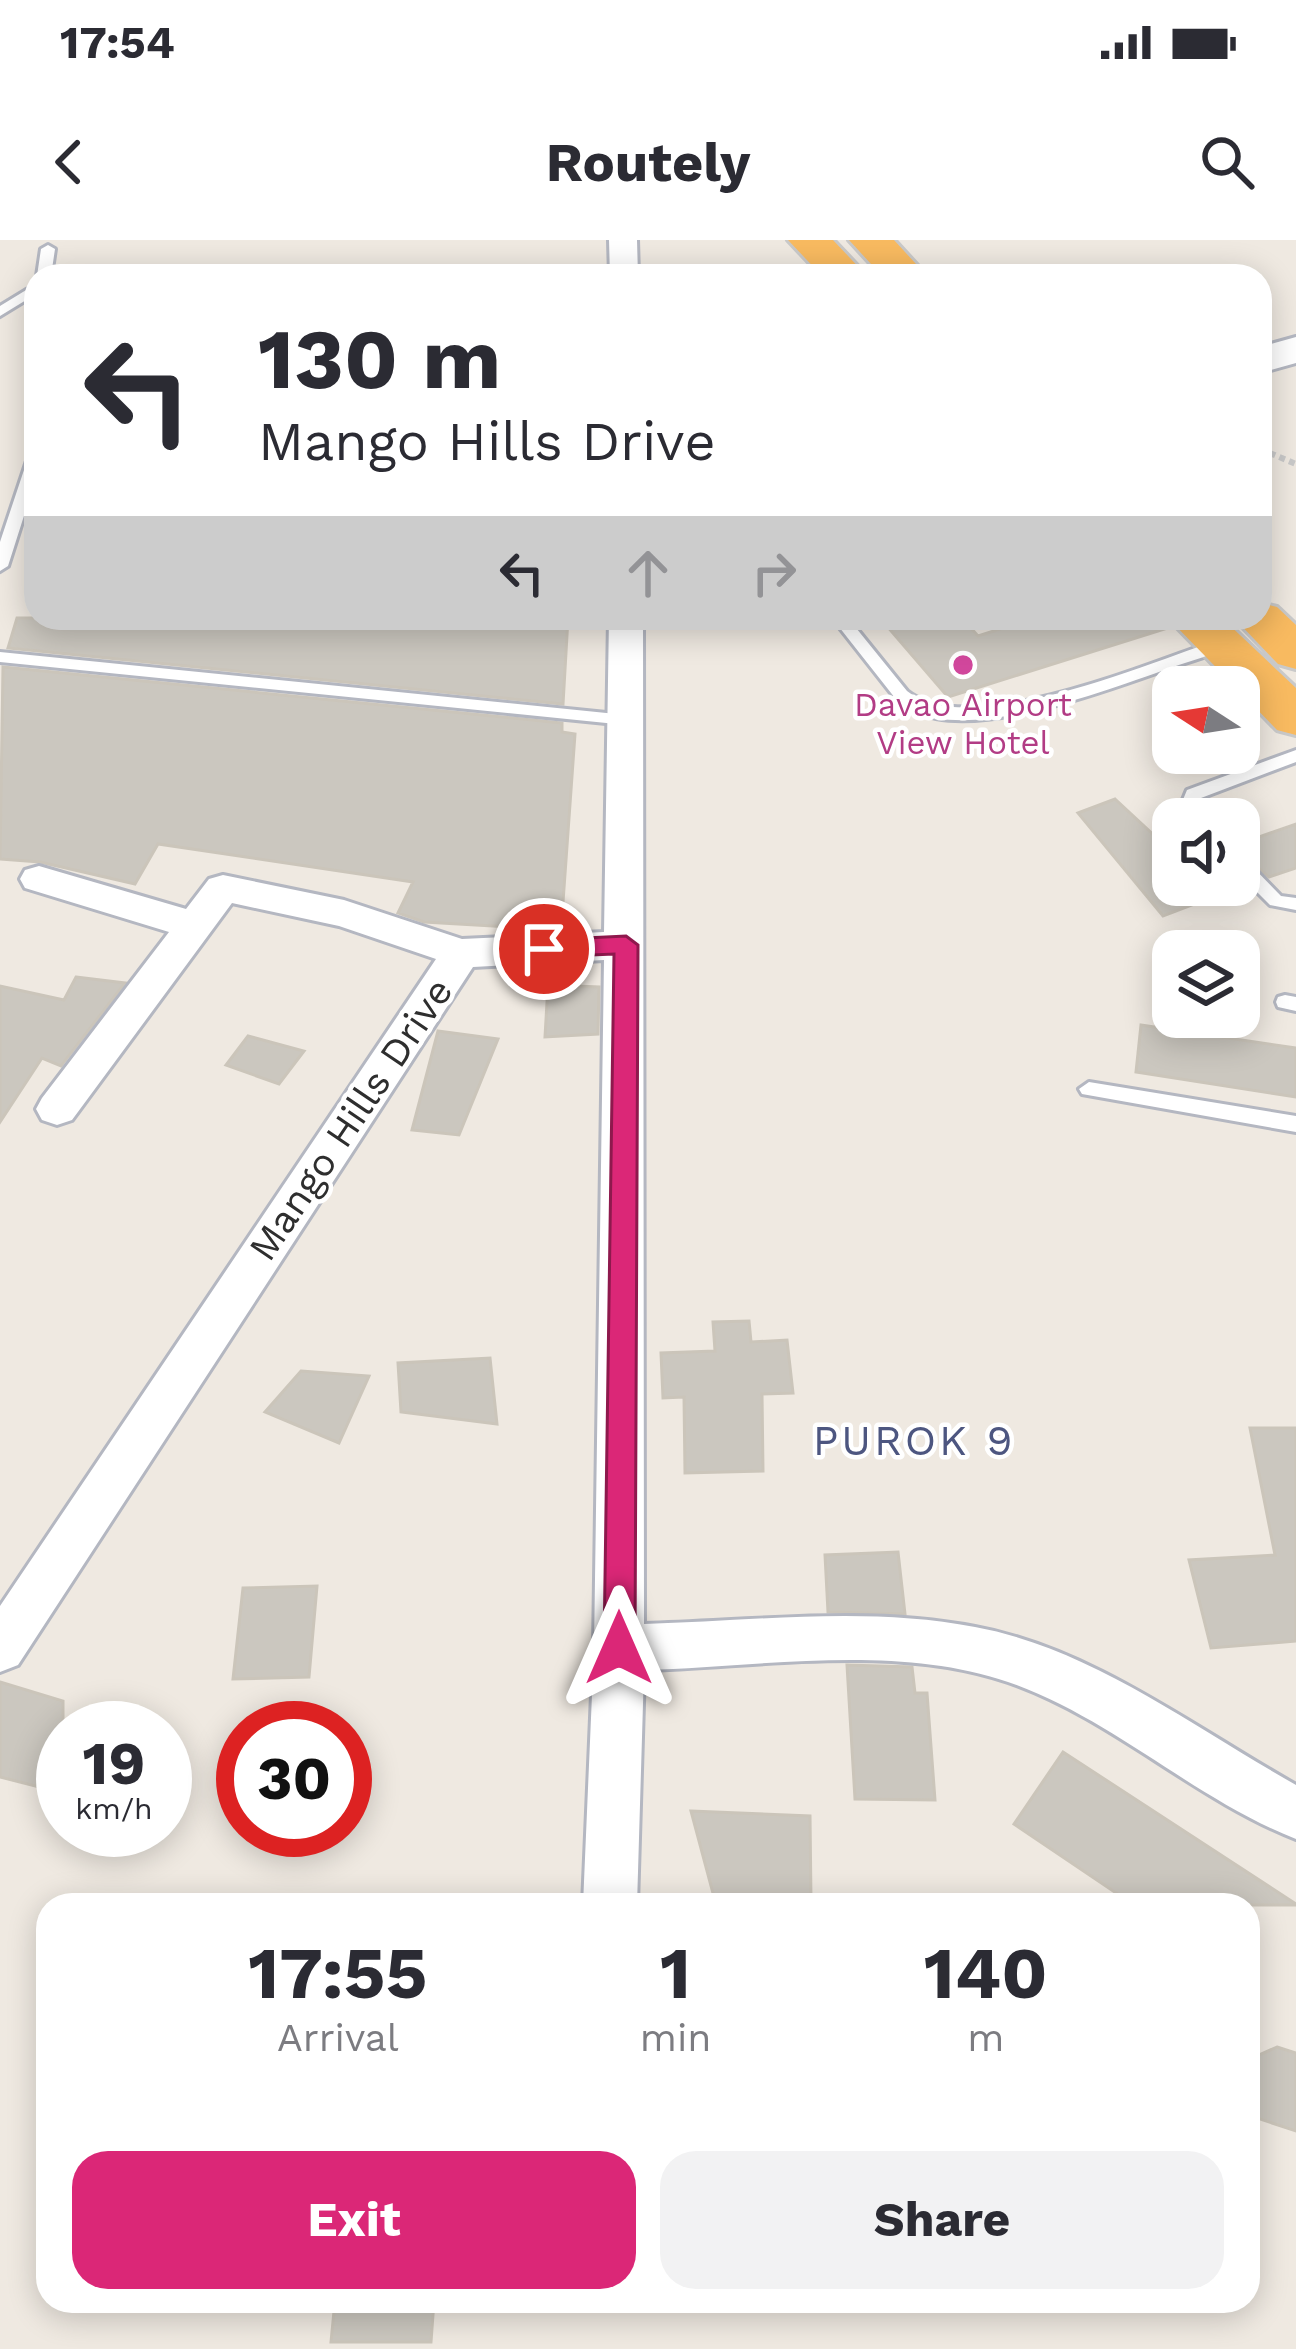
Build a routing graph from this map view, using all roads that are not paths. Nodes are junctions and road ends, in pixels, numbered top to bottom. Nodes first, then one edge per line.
1 (809, 240) edge
2 (870, 240) edge
3 (48, 249) dead end
4 (46, 264) edge
5 (834, 264) edge
6 (894, 264) edge
7 (24, 492) edge
8 (0, 566) edge
9 (626, 630) edge
10 (850, 630) edge
11 (1216, 630) edge
12 (1226, 630) edge
13 (1232, 630) edge
14 (1296, 653) edge
15 (0, 657) edge
16 (1296, 718) edge
17 (626, 719) junction
18 (1296, 757) edge
19 (1192, 798) edge
20 (39, 879) dead end
21 (1260, 885) edge
22 (1296, 904) edge
23 (195, 926) junction
24 (626, 945) junction
25 (461, 953) junction
26 (1089, 1089) dead end
27 (57, 1109) dead end
28 (1296, 1124) edge
29 (619, 1648) junction
30 (0, 1649) edge
31 (1296, 1814) edge
32 (610, 1893) edge

1 - 5 highway
2 - 6 highway
3 - 4 lane
7 - 8 lane
9 - 17 street
10 - 11 lane
12 - 16 highway
13 - 14 highway
15 - 17 lane
17 - 24 street
18 - 19 lane
20 - 23 street
21 - 22 lane
23 - 25 street
23 - 27 street
24 - 25 street, Mango Hills Drive
24 - 29 street
25 - 30 street, Mango Hills Drive
26 - 28 lane
29 - 31 street
29 - 32 street

